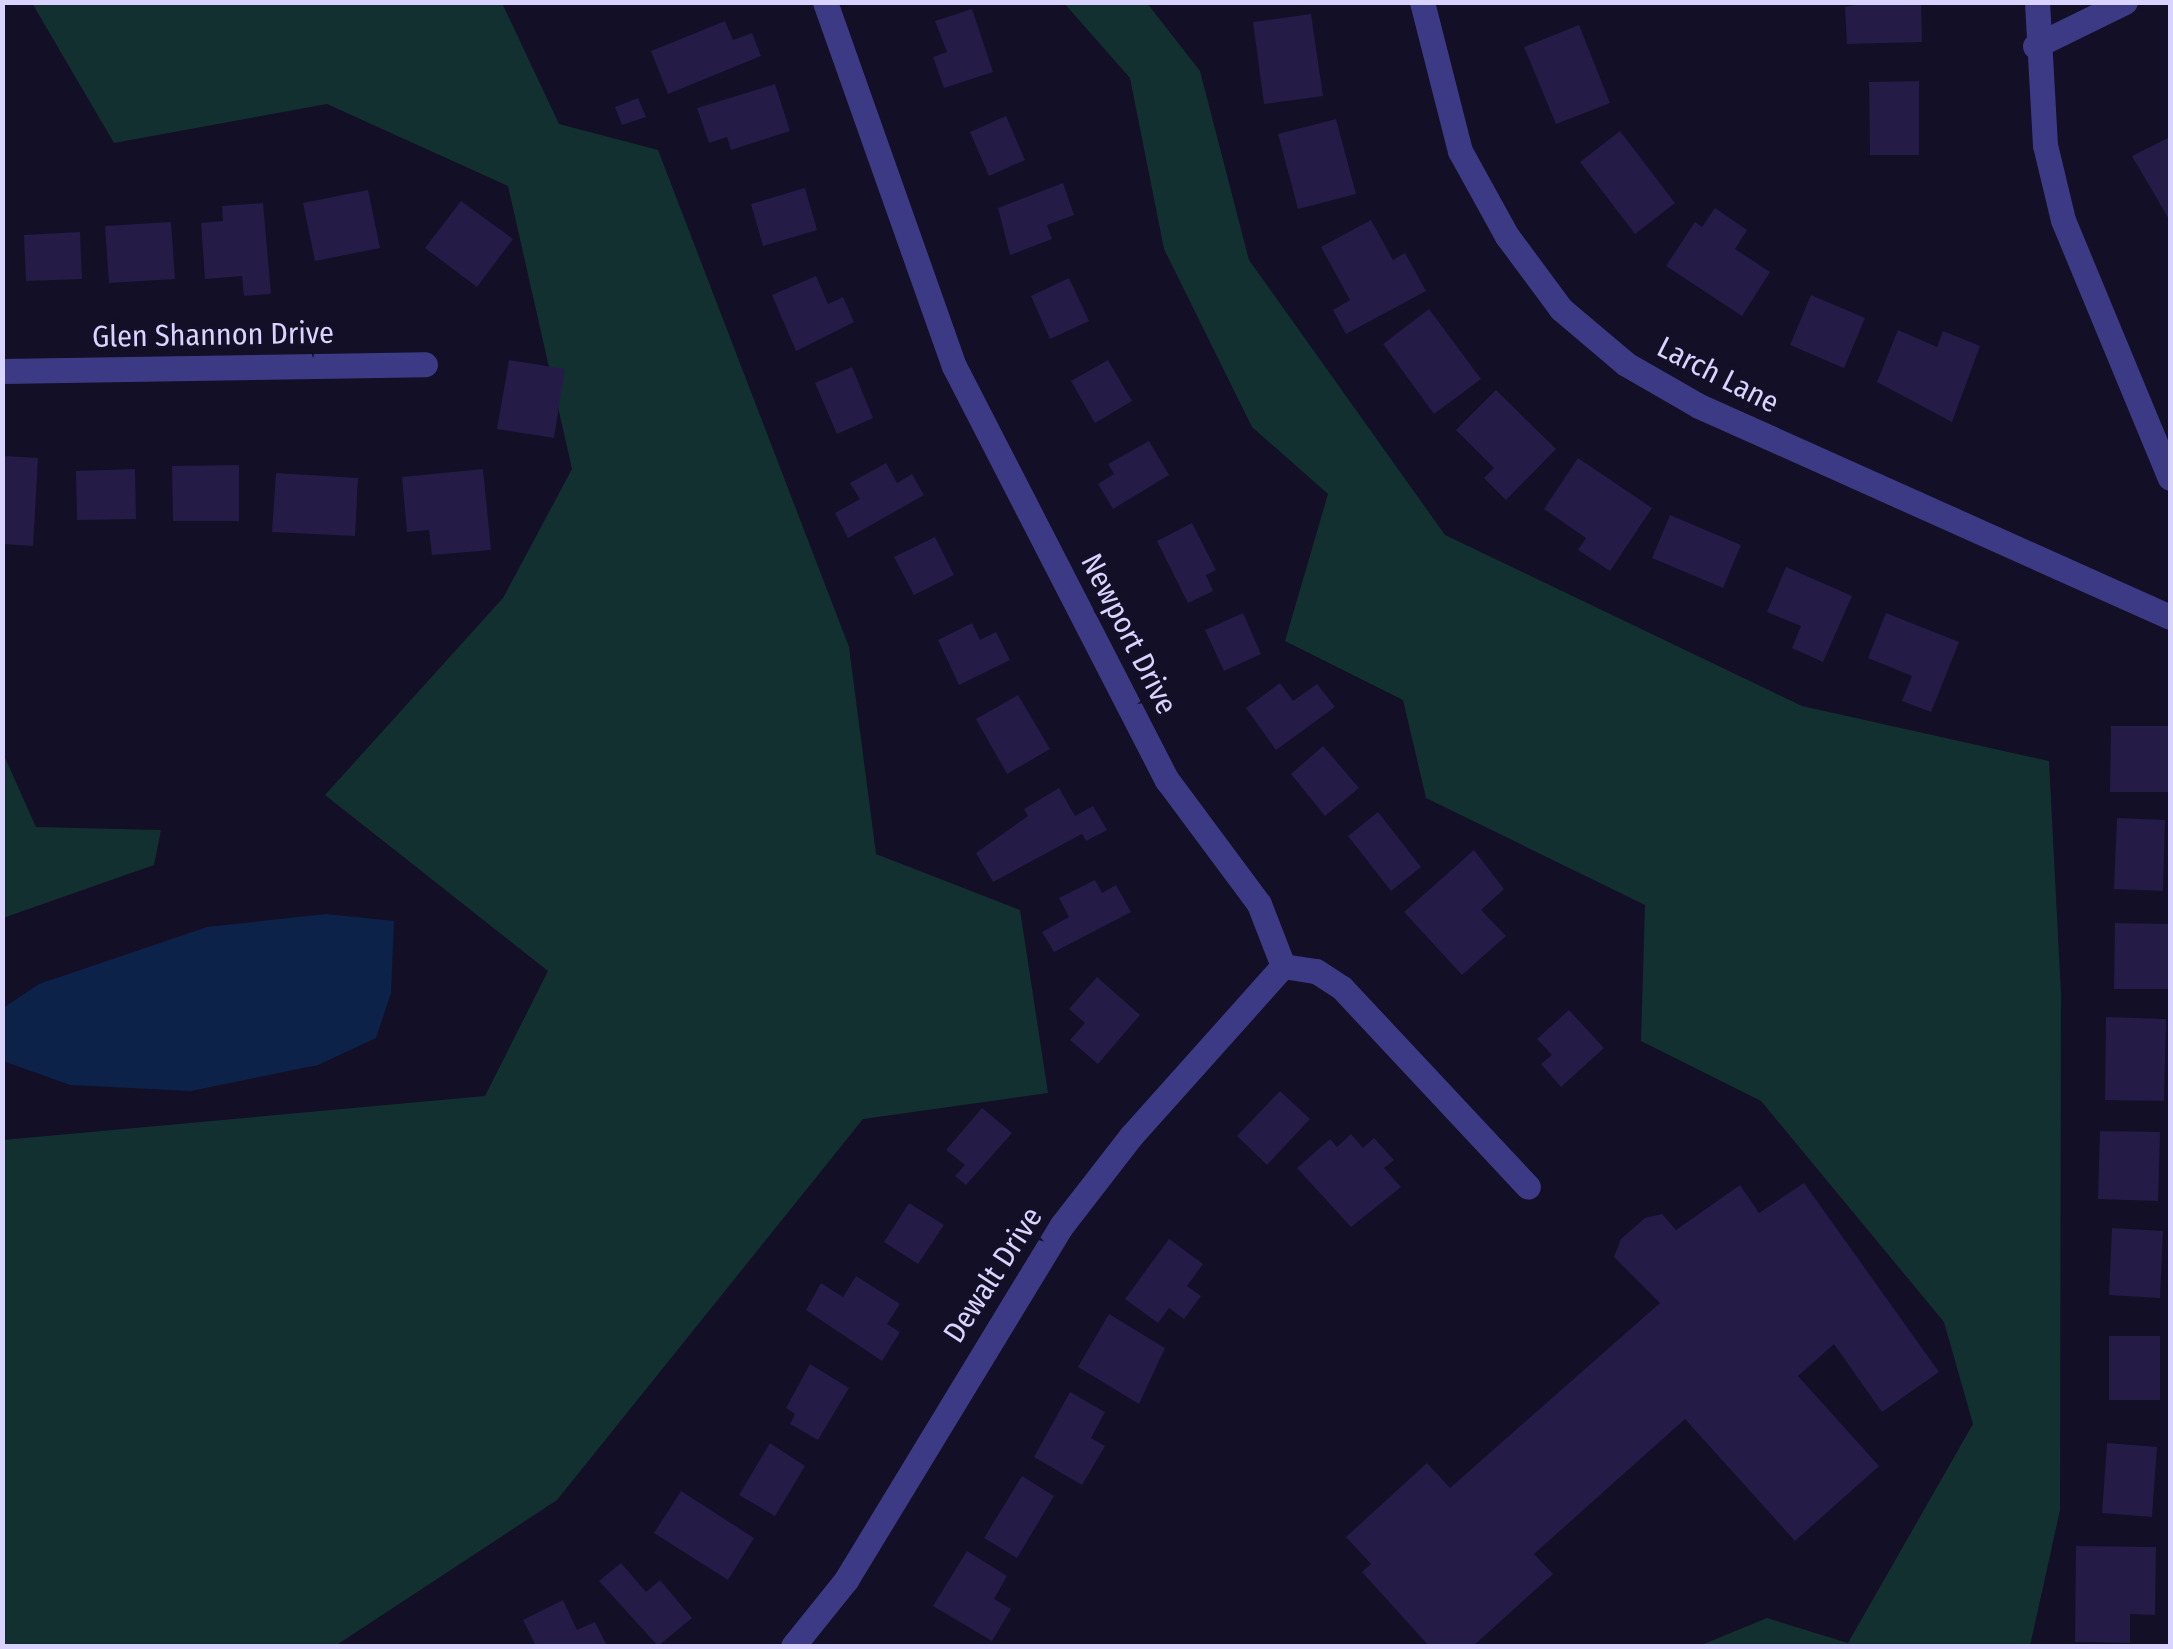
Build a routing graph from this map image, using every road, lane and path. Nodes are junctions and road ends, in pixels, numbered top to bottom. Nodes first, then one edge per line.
1 (825, 2) edge
2 (1422, 2) edge
3 (2037, 2) edge
4 (2125, 2) edge
5 (2035, 46) junction
6 (425, 364) dead end
7 (2, 371) edge
8 (2170, 478) edge
9 (2170, 617) edge
10 (1284, 966) junction
11 (1528, 1188) dead end
12 (794, 1646) edge

1 - 10 street, Newport Drive
2 - 9 street, Larch Lane
3 - 5 street
4 - 5 street
5 - 8 street
6 - 7 street, Glen Shannon Drive
10 - 11 street
10 - 12 street, Dewalt Drive

